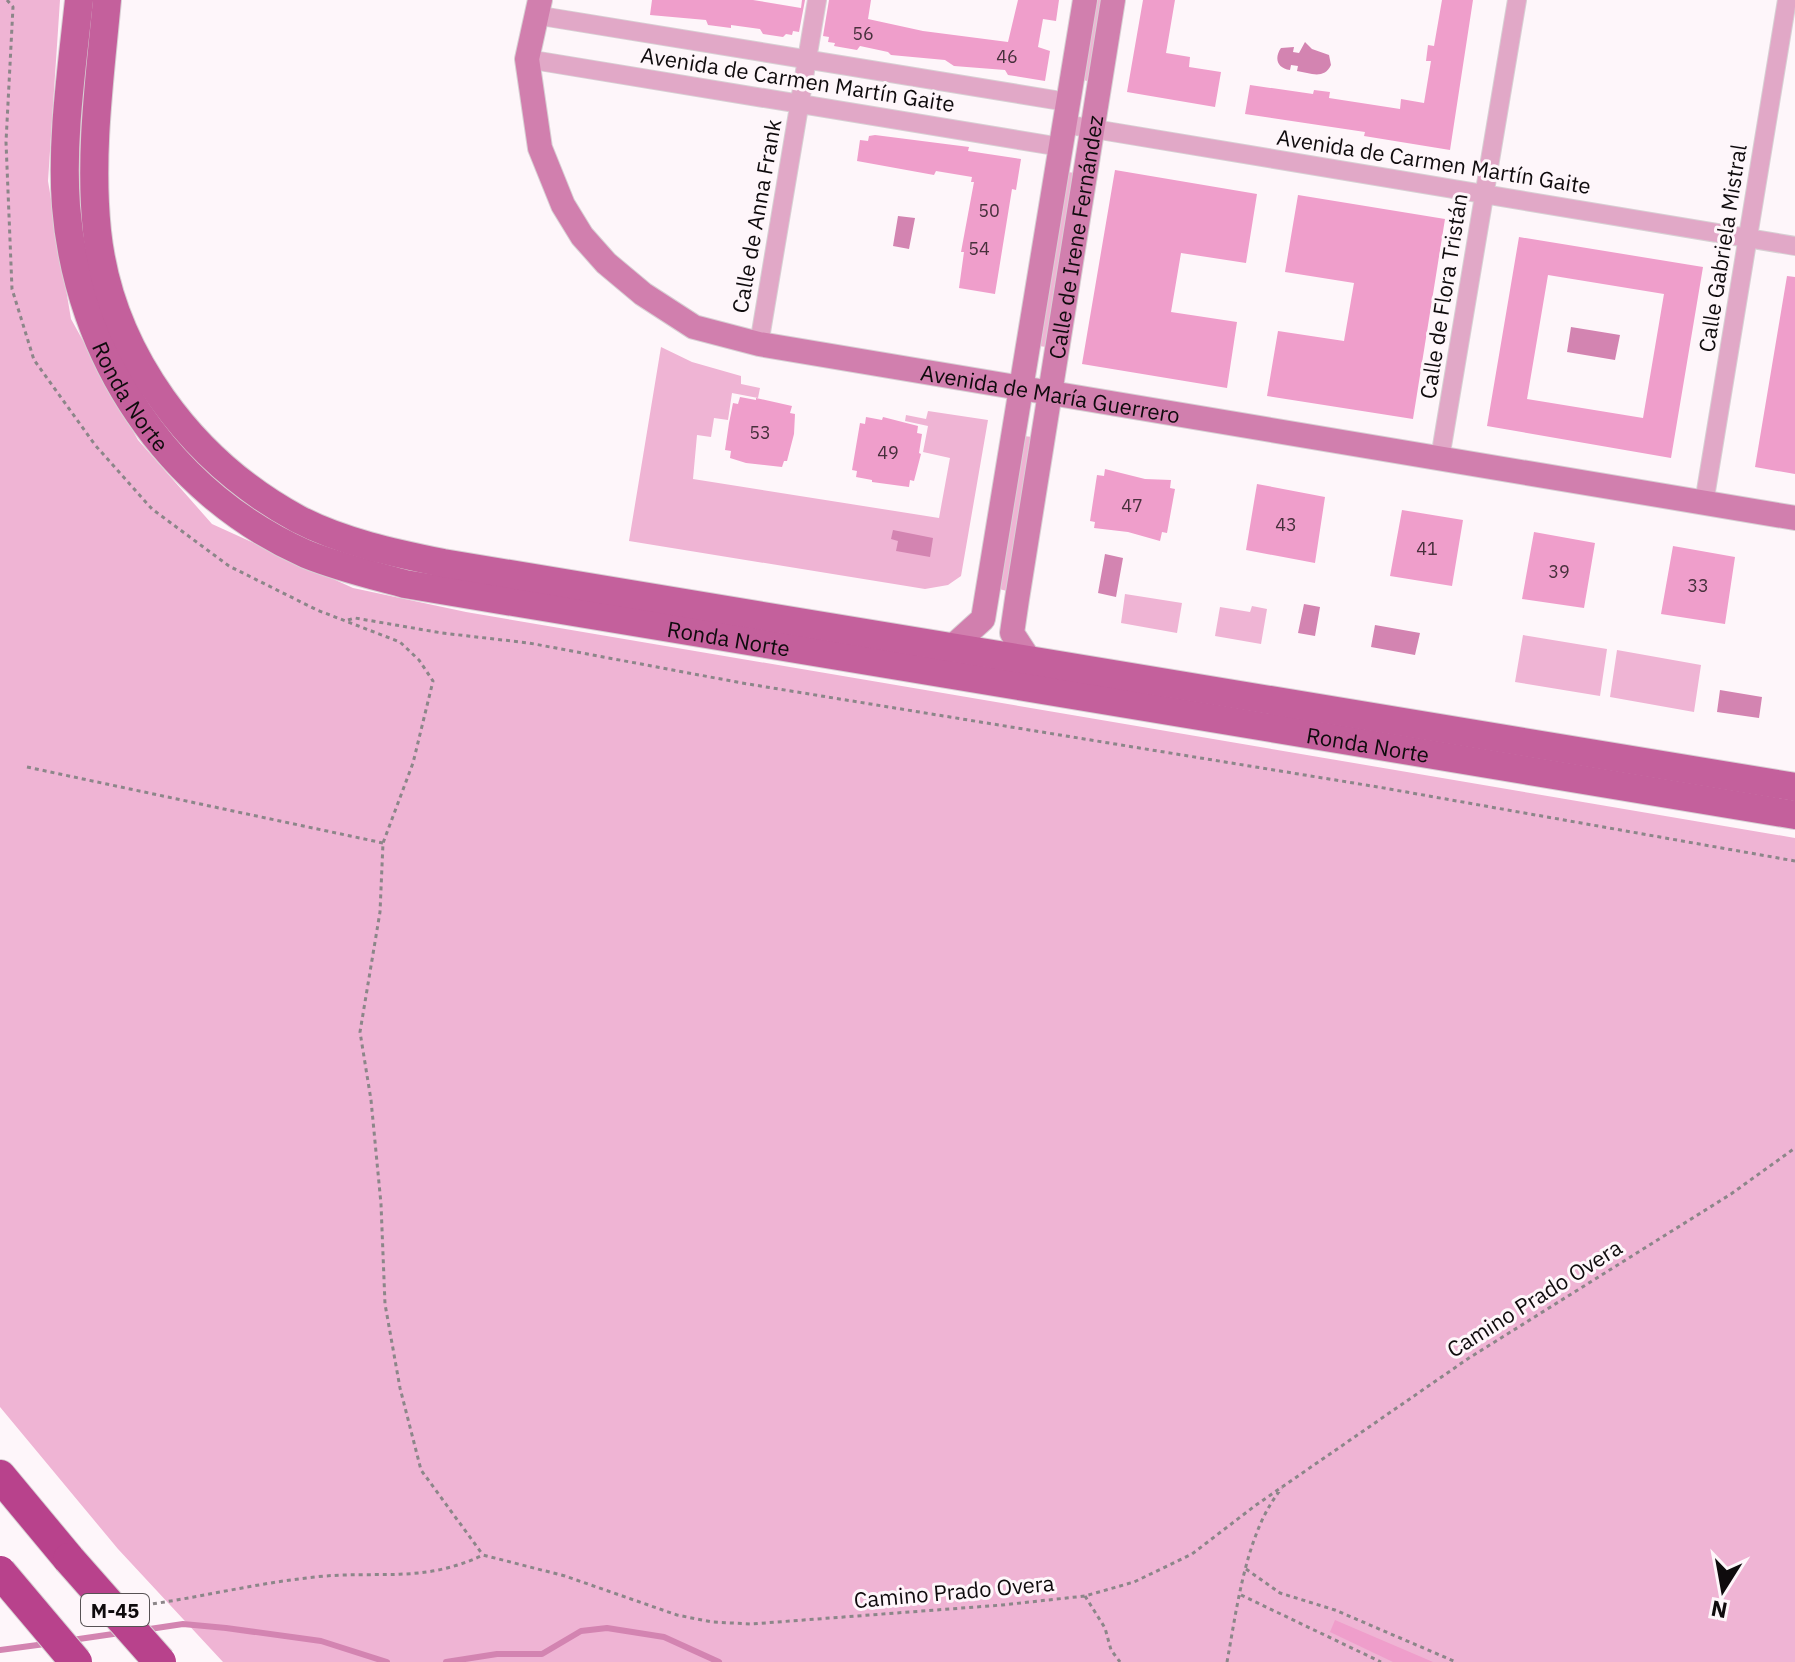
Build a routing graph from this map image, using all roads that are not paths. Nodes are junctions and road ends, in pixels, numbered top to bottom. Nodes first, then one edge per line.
1 (79, 0) edge
2 (107, 0) edge
3 (817, 0) edge
4 (1085, 0) edge
5 (1113, 0) edge
6 (1517, 0) edge
7 (1787, 0) edge
8 (538, 8) edge
9 (527, 59) junction
10 (807, 59) junction
11 (800, 102) junction
12 (1064, 124) junction
13 (1093, 128) junction
14 (1484, 193) junction
15 (1748, 238) junction
16 (1795, 246) edge
17 (759, 344) junction
18 (1019, 386) junction
19 (1050, 391) junction
20 (1440, 458) junction
21 (1704, 503) junction
22 (1795, 518) edge
23 (952, 647) junction
24 (1029, 659) junction
25 (1795, 787) edge
26 (1795, 815) edge
27 (0, 1476) edge
28 (0, 1572) edge
29 (76, 1662) edge
30 (160, 1662) edge

1 - 26 main road, Ronda Norte
2 - 23 main road, Ronda Norte
3 - 10 street, Calle de Anna Frank
4 - 12 street, Calle de Irene Fernández
5 - 13 street, Calle de Irene Fernández
6 - 14 street, Calle de Flora Tristán
7 - 15 street, Calle Gabriela Mistral
8 - 9 street, Avenida de María Guerrero
8 - 10 street, Avenida de Carmen Martín Gaite
9 - 11 street, Avenida de Carmen Martín Gaite
9 - 17 street, Avenida de María Guerrero
10 - 11 street, Calle de Anna Frank
10 - 12 street, Avenida de Carmen Martín Gaite
11 - 12 street, Avenida de Carmen Martín Gaite
11 - 17 street, Calle de Anna Frank
12 - 13 street, Avenida de Carmen Martín Gaite
12 - 18 street, Calle de Irene Fernández
13 - 14 street, Avenida de Carmen Martín Gaite
13 - 19 street, Calle de Irene Fernández
14 - 15 street, Avenida de Carmen Martín Gaite
14 - 20 street, Calle de Flora Tristán
15 - 16 street, Avenida de Carmen Martín Gaite
15 - 21 street, Calle Gabriela Mistral
17 - 18 street, Avenida de María Guerrero
18 - 19 street, Avenida de María Guerrero
18 - 23 street, Calle de Irene Fernández
19 - 20 street, Avenida de María Guerrero
19 - 24 street, Calle de Irene Fernández
20 - 21 street, Avenida de María Guerrero
21 - 22 street, Avenida de María Guerrero
23 - 24 main road, Ronda Norte
24 - 25 main road, Ronda Norte
27 - 30 highway, M-45, bridge
28 - 29 highway, M-45, bridge

